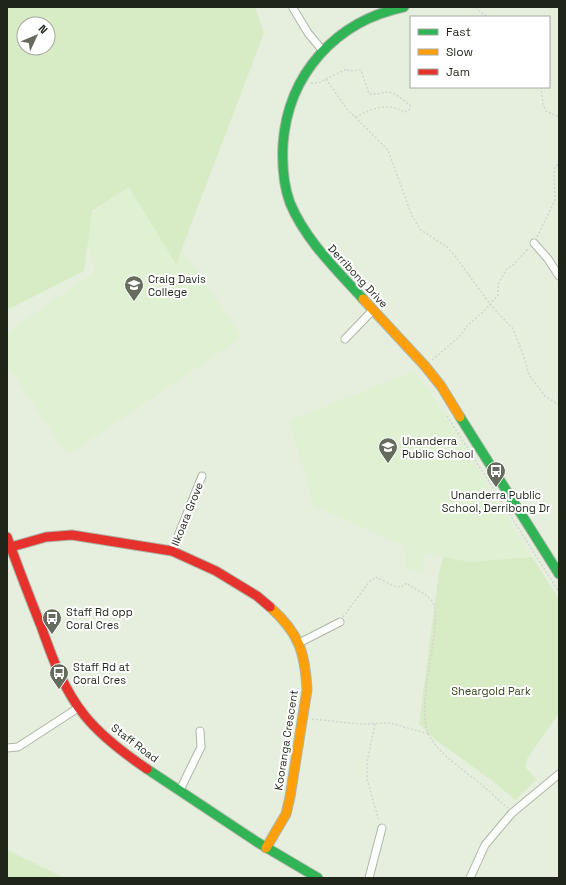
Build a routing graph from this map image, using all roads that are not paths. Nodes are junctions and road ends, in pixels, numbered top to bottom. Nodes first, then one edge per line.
1 (404, 7) edge
2 (293, 8) dead end
3 (323, 51) junction
4 (534, 243) road end
5 (559, 276) edge
6 (374, 310) junction
7 (345, 339) dead end
8 (202, 476) dead end
9 (7, 537) edge
10 (10, 547) junction
11 (172, 551) junction
12 (559, 574) edge
13 (340, 622) road end
14 (299, 643) junction
15 (78, 708) junction
16 (200, 732) dead end
17 (7, 748) edge
18 (559, 774) edge
19 (180, 790) junction
20 (382, 828) road end
21 (266, 848) junction
22 (318, 878) edge
23 (369, 878) edge
24 (470, 878) edge

1 - 3 street, Derribong Drive
2 - 3 street
3 - 6 street, Derribong Drive
4 - 5 street
6 - 7 street
6 - 12 street, Derribong Drive
8 - 11 street, Ilkoara Grove
9 - 10 street, Staff Road
10 - 11 street, Kooranga Crescent
10 - 15 street, Staff Road
11 - 14 street, Kooranga Crescent
13 - 14 street
14 - 21 street, Kooranga Crescent
15 - 17 street
15 - 19 street, Staff Road
16 - 19 street
18 - 24 street
19 - 21 street, Staff Road
20 - 23 street
21 - 22 street, Staff Road

